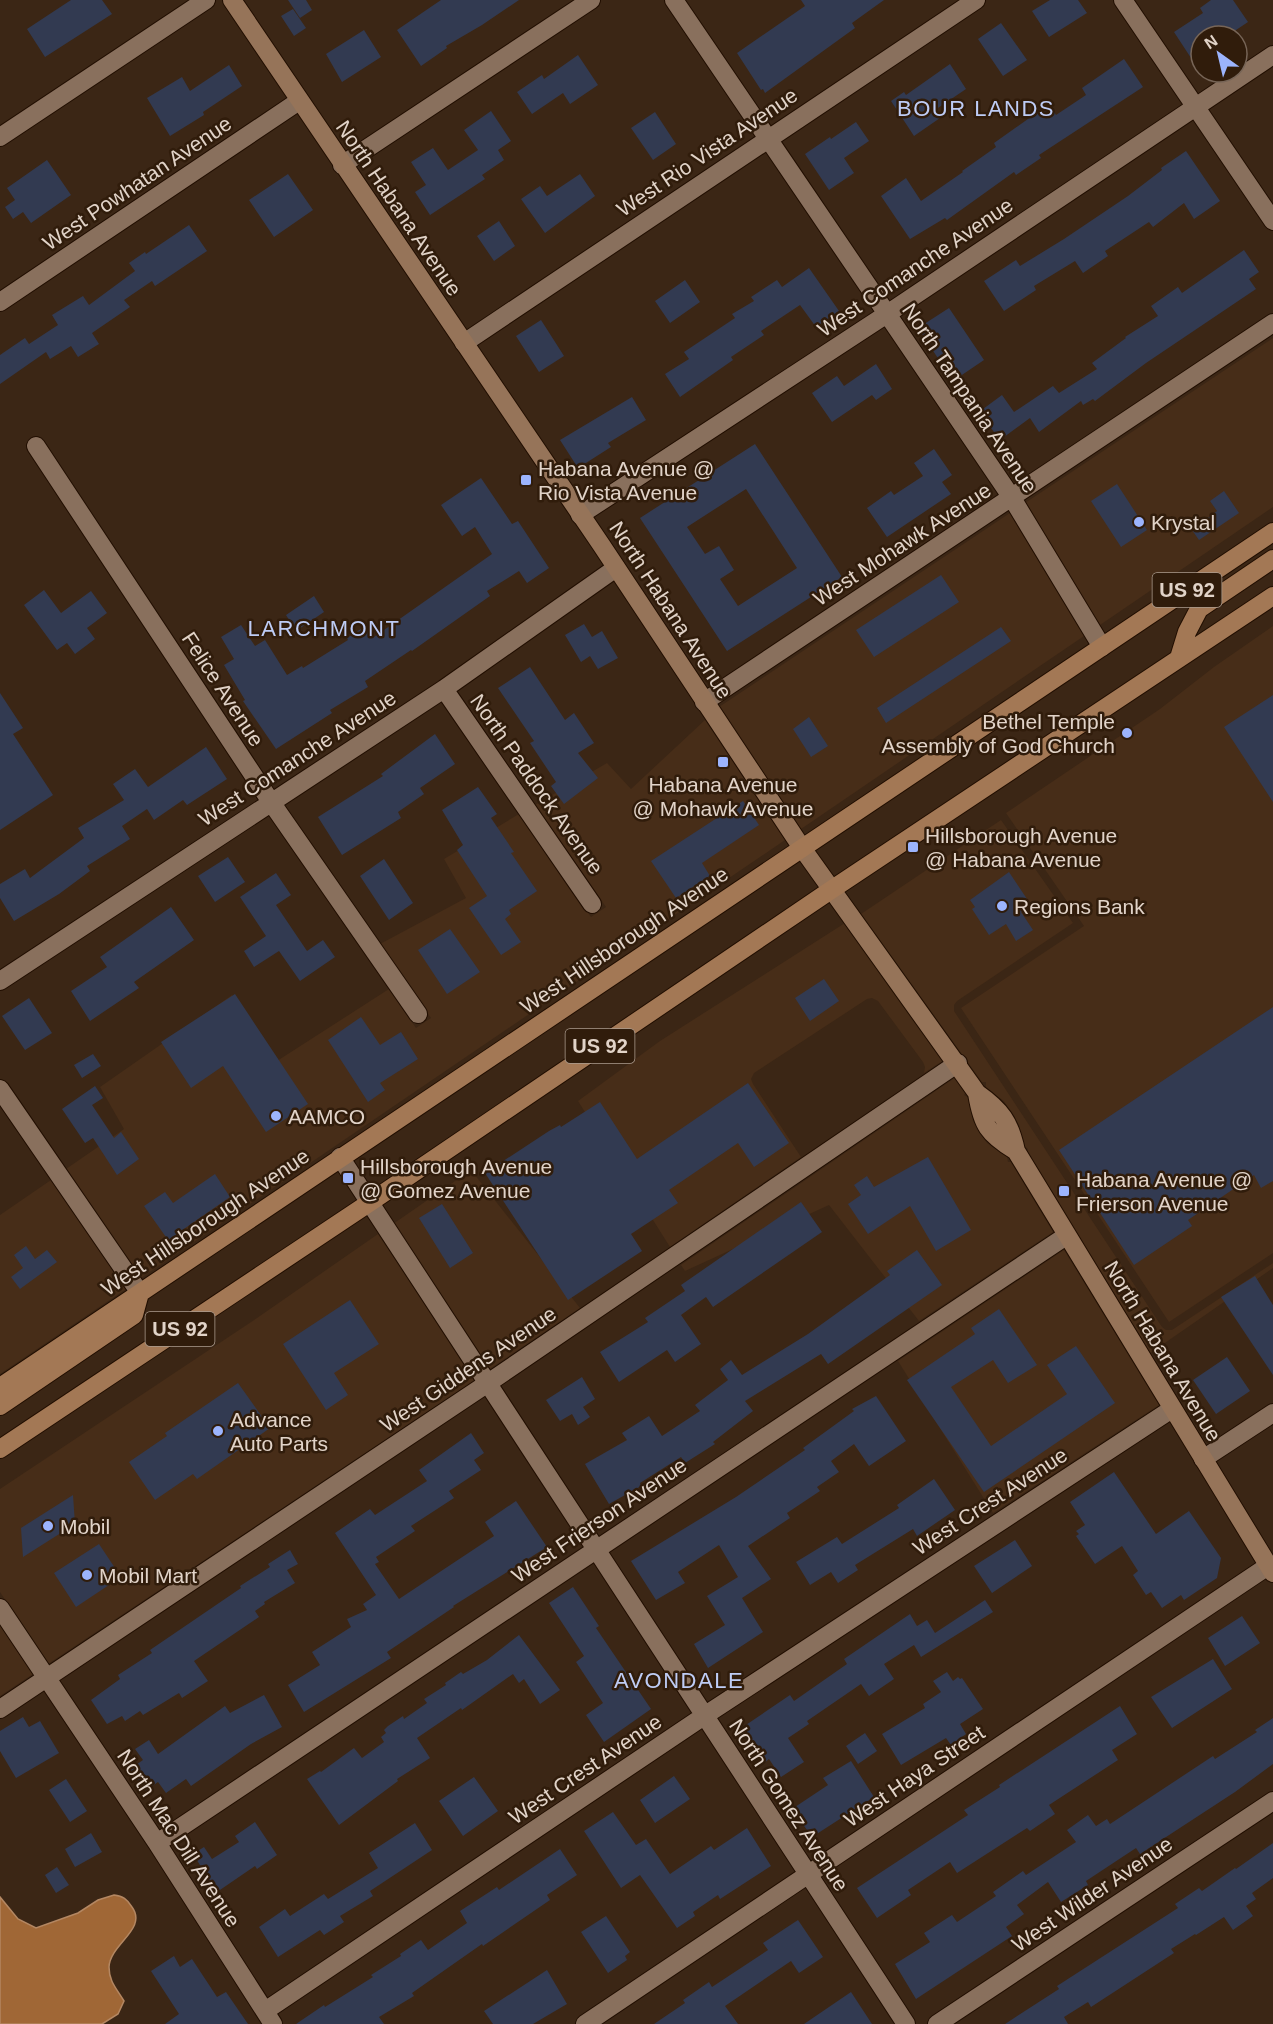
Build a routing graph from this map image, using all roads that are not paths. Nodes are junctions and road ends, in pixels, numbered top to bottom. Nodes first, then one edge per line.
1 (206, 0) edge
2 (232, 0) edge
3 (591, 0) edge
4 (674, 0) edge
5 (976, 0) edge
6 (1123, 0) edge
7 (1273, 55) edge
8 (299, 101) junction
9 (1194, 107) junction
10 (0, 137) edge
11 (768, 138) junction
12 (342, 165) junction
13 (1273, 221) edge
14 (0, 302) edge
15 (886, 314) junction
16 (1273, 323) edge
17 (464, 343) junction
18 (36, 446) dead end
19 (1012, 498) junction
20 (580, 515) junction
21 (1273, 532) edge
22 (1273, 559) edge
23 (616, 568) junction
24 (1273, 596) edge
25 (1102, 647) junction
26 (1179, 658) junction
27 (444, 689) junction
28 (704, 702) junction
29 (271, 802) junction
30 (802, 848) junction
31 (831, 890) junction
32 (592, 904) dead end
33 (0, 981) edge
34 (418, 1014) dead end
35 (958, 1063) junction
36 (0, 1089) edge
37 (340, 1157) junction
38 (369, 1203) junction
39 (1066, 1236) junction
40 (140, 1293) junction
41 (488, 1383) junction
42 (0, 1387) edge
43 (0, 1406) edge
44 (1172, 1408) junction
45 (1273, 1413) edge
46 (0, 1449) edge
47 (1203, 1459) junction
48 (596, 1549) junction
49 (1271, 1569) edge
50 (0, 1608) edge
51 (46, 1678) junction
52 (0, 1709) edge
53 (704, 1716) junction
54 (1273, 1801) edge
55 (157, 1843) junction
56 (808, 1875) junction
57 (269, 2018) edge
58 (585, 2024) edge
59 (906, 2024) edge
60 (937, 2024) edge

1 - 10 street
2 - 8 street, North Habana Avenue
3 - 12 street
4 - 11 street, North Tampania Avenue
5 - 11 street, West Rio Vista Avenue
6 - 9 street
7 - 9 street, West Comanche Avenue
8 - 12 street, North Habana Avenue
8 - 14 street, West Powhatan Avenue
9 - 13 street
9 - 15 street, West Comanche Avenue
11 - 15 street, North Tampania Avenue
11 - 17 street, West Rio Vista Avenue
12 - 17 street, North Habana Avenue
15 - 19 street, North Tampania Avenue
15 - 20 street, West Comanche Avenue
16 - 19 street, West Mohawk Avenue
17 - 20 street, North Habana Avenue
18 - 29 street, Felice Avenue
19 - 25 street, North Tampania Avenue
19 - 28 street, West Mohawk Avenue
20 - 23 street, North Habana Avenue
21 - 25 main road, West Hillsborough Avenue / US 92
22 - 26 main road
23 - 27 street, West Comanche Avenue
23 - 28 street, North Habana Avenue
24 - 26 main road, US 92
25 - 30 main road, West Hillsborough Avenue / US 92
26 - 31 main road, US 92
27 - 29 street, West Comanche Avenue
27 - 32 street, North Paddock Avenue
28 - 30 street, North Habana Avenue
29 - 33 street, West Comanche Avenue
29 - 34 street, Felice Avenue
30 - 31 street, North Habana Avenue
30 - 37 main road, West Hillsborough Avenue / US 92
31 - 35 street, North Habana Avenue
31 - 38 main road, US 92
35 - 39 street, North Habana Avenue
35 - 41 street, West Giddens Avenue
36 - 40 street
37 - 38 street, North Gomez Avenue
37 - 40 main road, West Hillsborough Avenue / US 92
38 - 41 street, North Gomez Avenue
38 - 46 main road, US 92
39 - 44 street, North Habana Avenue
39 - 48 street, West Frierson Avenue
40 - 42 main road, West Hillsborough Avenue / US 92
40 - 43 main road
41 - 48 street, North Gomez Avenue
41 - 51 street, West Giddens Avenue
44 - 47 street, North Habana Avenue
44 - 53 street, West Crest Avenue
45 - 47 street
47 - 49 street, North Habana Avenue
48 - 53 street, North Gomez Avenue
48 - 55 street, West Frierson Avenue
49 - 56 street, West Haya Street
50 - 51 street, North Mac Dill Avenue
51 - 52 street, West Giddens Avenue
51 - 55 street, North Mac Dill Avenue
53 - 56 street, North Gomez Avenue
53 - 57 street, West Crest Avenue
54 - 60 street, West Wilder Avenue
55 - 57 street, North Mac Dill Avenue
56 - 58 street, West Haya Street
56 - 59 street, North Gomez Avenue

